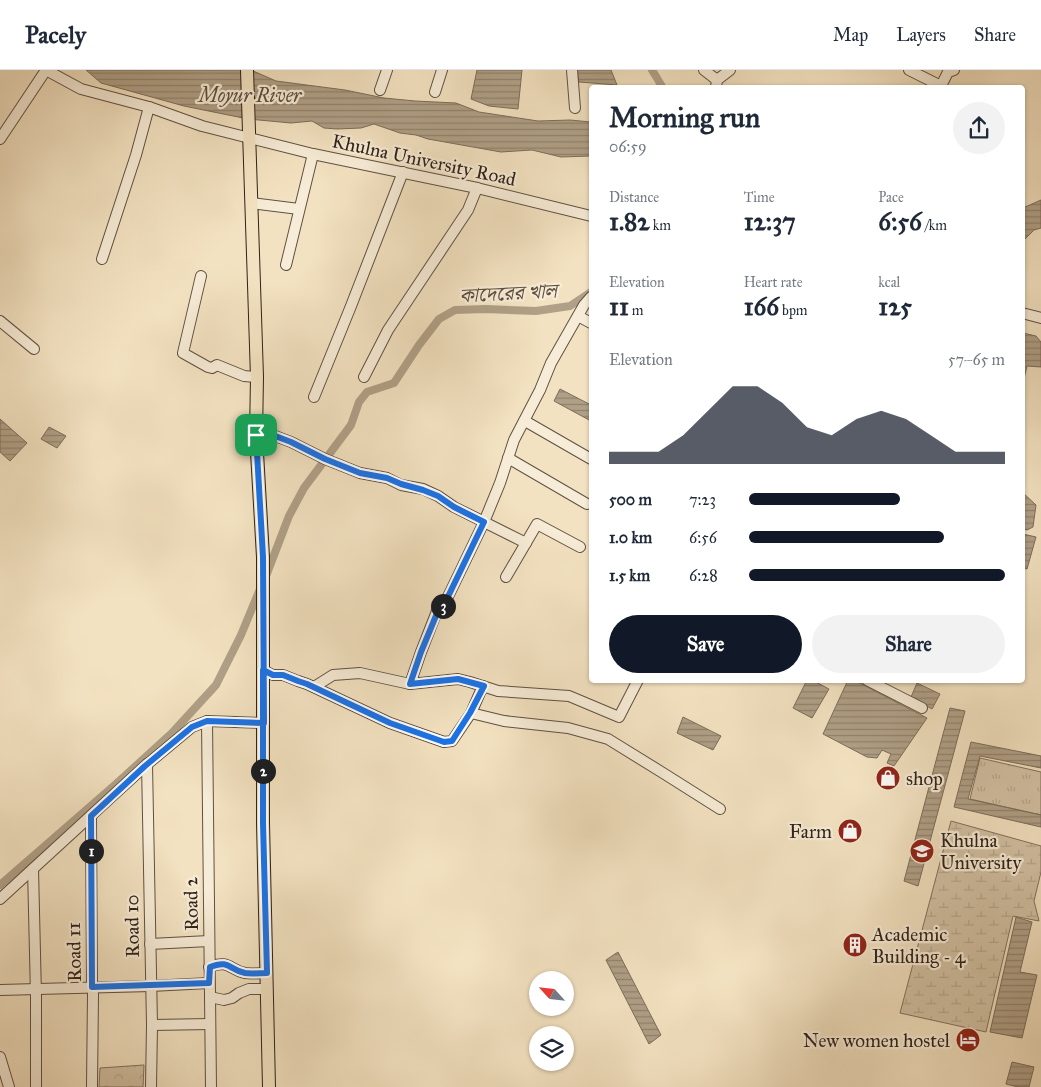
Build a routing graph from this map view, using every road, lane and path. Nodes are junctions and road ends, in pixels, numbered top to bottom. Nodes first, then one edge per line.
1 (46, 70) edge
2 (247, 70) edge
3 (388, 70) edge
4 (442, 70) edge
5 (572, 70) edge
6 (704, 70) edge
7 (730, 70) edge
8 (909, 70) edge
9 (954, 70) edge
10 (716, 84) edge
11 (937, 85) edge
12 (942, 85) edge
13 (380, 90) dead end
14 (435, 92) dead end
15 (149, 107) junction
16 (575, 108) dead end
17 (250, 133) junction
18 (0, 139) edge
19 (313, 154) junction
20 (404, 172) junction
21 (477, 188) junction
22 (251, 203) junction
23 (299, 209) junction
24 (589, 216) edge
25 (102, 259) dead end
26 (286, 265) dead end
27 (200, 276) dead end
28 (589, 299) edge
29 (1025, 315) edge
30 (578, 316) junction
31 (1041, 318) edge
32 (0, 321) edge
33 (589, 322) edge
34 (34, 349) dead end
35 (257, 377) junction
36 (364, 377) dead end
37 (314, 397) dead end
38 (525, 421) junction
39 (256, 435) junction
40 (508, 458) junction
41 (589, 458) edge
42 (587, 504) dead end
43 (484, 522) junction
44 (526, 543) junction
45 (580, 547) dead end
46 (506, 578) dead end
47 (263, 670) junction
48 (636, 683) edge
49 (873, 683) edge
50 (410, 684) junction
51 (484, 686) junction
52 (314, 687) junction
53 (922, 708) dead end
54 (470, 713) junction
55 (207, 721) junction
56 (264, 723) junction
57 (147, 764) junction
58 (720, 809) dead end
59 (91, 816) junction
60 (33, 869) junction
61 (0, 899) edge
62 (209, 941) junction
63 (150, 944) junction
64 (210, 967) junction
65 (267, 973) junction
66 (209, 983) junction
67 (151, 986) junction
68 (92, 987) junction
69 (267, 989) junction
70 (0, 990) edge
71 (36, 990) junction
72 (210, 998) junction
73 (210, 1024) junction
74 (152, 1025) junction
75 (0, 1057) edge
76 (8, 1087) edge
77 (36, 1087) edge
78 (92, 1087) edge
79 (151, 1087) edge
80 (211, 1087) edge
81 (269, 1087) edge

1 - 15 street, Khulna University Road
1 - 18 street
2 - 17 main road
3 - 13 street
4 - 14 street
5 - 16 street
6 - 10 street
7 - 10 street
8 - 11 street
9 - 12 street
15 - 17 street, Khulna University Road
15 - 25 street
17 - 19 street, Khulna University Road
17 - 22 main road
19 - 20 street, Khulna University Road
19 - 23 street
20 - 21 street, Khulna University Road
20 - 37 street
21 - 24 street, Khulna University Road
21 - 36 street
22 - 23 street
22 - 35 main road
23 - 26 street
27 - 35 street
28 - 30 street
29 - 31 street
30 - 33 street
30 - 38 street
32 - 34 street
35 - 39 main road
38 - 40 street
38 - 41 street
39 - 43 street
39 - 47 main road
40 - 42 street
40 - 43 street
43 - 44 street
43 - 50 street
44 - 45 street
44 - 46 street
47 - 52 street
47 - 56 main road
48 - 51 street
49 - 53 street
50 - 51 street
50 - 52 street
51 - 54 street
52 - 54 street
54 - 58 street
55 - 56 street
55 - 57 street
55 - 62 street, Road 2
56 - 65 main road
57 - 59 street
57 - 63 street, Road 10
59 - 60 street
59 - 68 street, Road 11
60 - 61 street
60 - 71 street
62 - 63 street
62 - 64 street, Road 2
63 - 67 street, Road 10
64 - 65 street
64 - 66 street, Road 2
65 - 69 main road
66 - 67 street
66 - 72 street, Road 2
67 - 68 street
67 - 74 street, Road 10
68 - 71 street
68 - 78 street, Road 11
69 - 72 street
69 - 81 main road
70 - 71 street
71 - 77 street
72 - 73 street, Road 2
73 - 74 street
73 - 80 street, Road 2
74 - 79 street, Road 10
75 - 76 street

